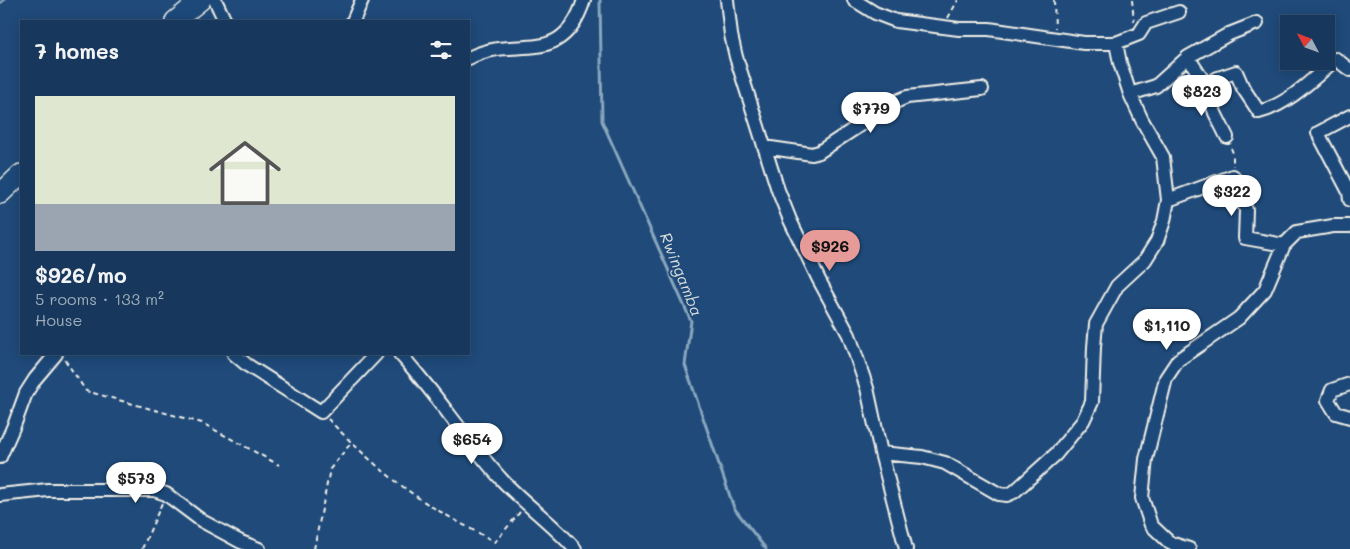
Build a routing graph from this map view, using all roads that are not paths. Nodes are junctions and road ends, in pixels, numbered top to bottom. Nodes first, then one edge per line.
1 (201, 0) edge
2 (215, 0) edge
3 (362, 0) edge
4 (584, 0) edge
5 (727, 0) edge
6 (854, 0) edge
7 (1179, 12) dead end
8 (176, 20) edge
9 (225, 20) edge
10 (353, 20) edge
11 (1258, 23) dead end
12 (1116, 43) junction
13 (470, 57) edge
14 (1188, 57) junction
15 (1350, 70) edge
16 (1206, 85) junction
17 (982, 89) dead end
18 (1130, 94) junction
19 (1350, 116) edge
20 (1227, 136) road end
21 (764, 147) junction
22 (20, 175) edge
23 (0, 194) edge
24 (1168, 200) junction
25 (1350, 200) edge
26 (1350, 226) edge
27 (1284, 245) junction
28 (55, 355) edge
29 (235, 355) edge
30 (375, 355) edge
31 (401, 355) edge
32 (1350, 384) edge
33 (1350, 417) edge
34 (881, 453) junction
35 (0, 457) edge
36 (0, 495) edge
37 (259, 549) edge
38 (575, 549) edge
39 (906, 549) edge
40 (1189, 549) edge

1 - 8 highway
2 - 9 street
3 - 10 street
4 - 13 street
5 - 21 street
6 - 12 street
7 - 12 street
11 - 14 street
12 - 18 street
14 - 16 street
14 - 18 street
15 - 16 street
16 - 20 street
17 - 21 street
18 - 24 street
19 - 25 street
21 - 34 street
22 - 23 highway
24 - 27 street
24 - 34 street
26 - 27 street
27 - 40 street
28 - 35 street
29 - 30 street
31 - 38 street
32 - 33 street
34 - 39 street
36 - 37 street

